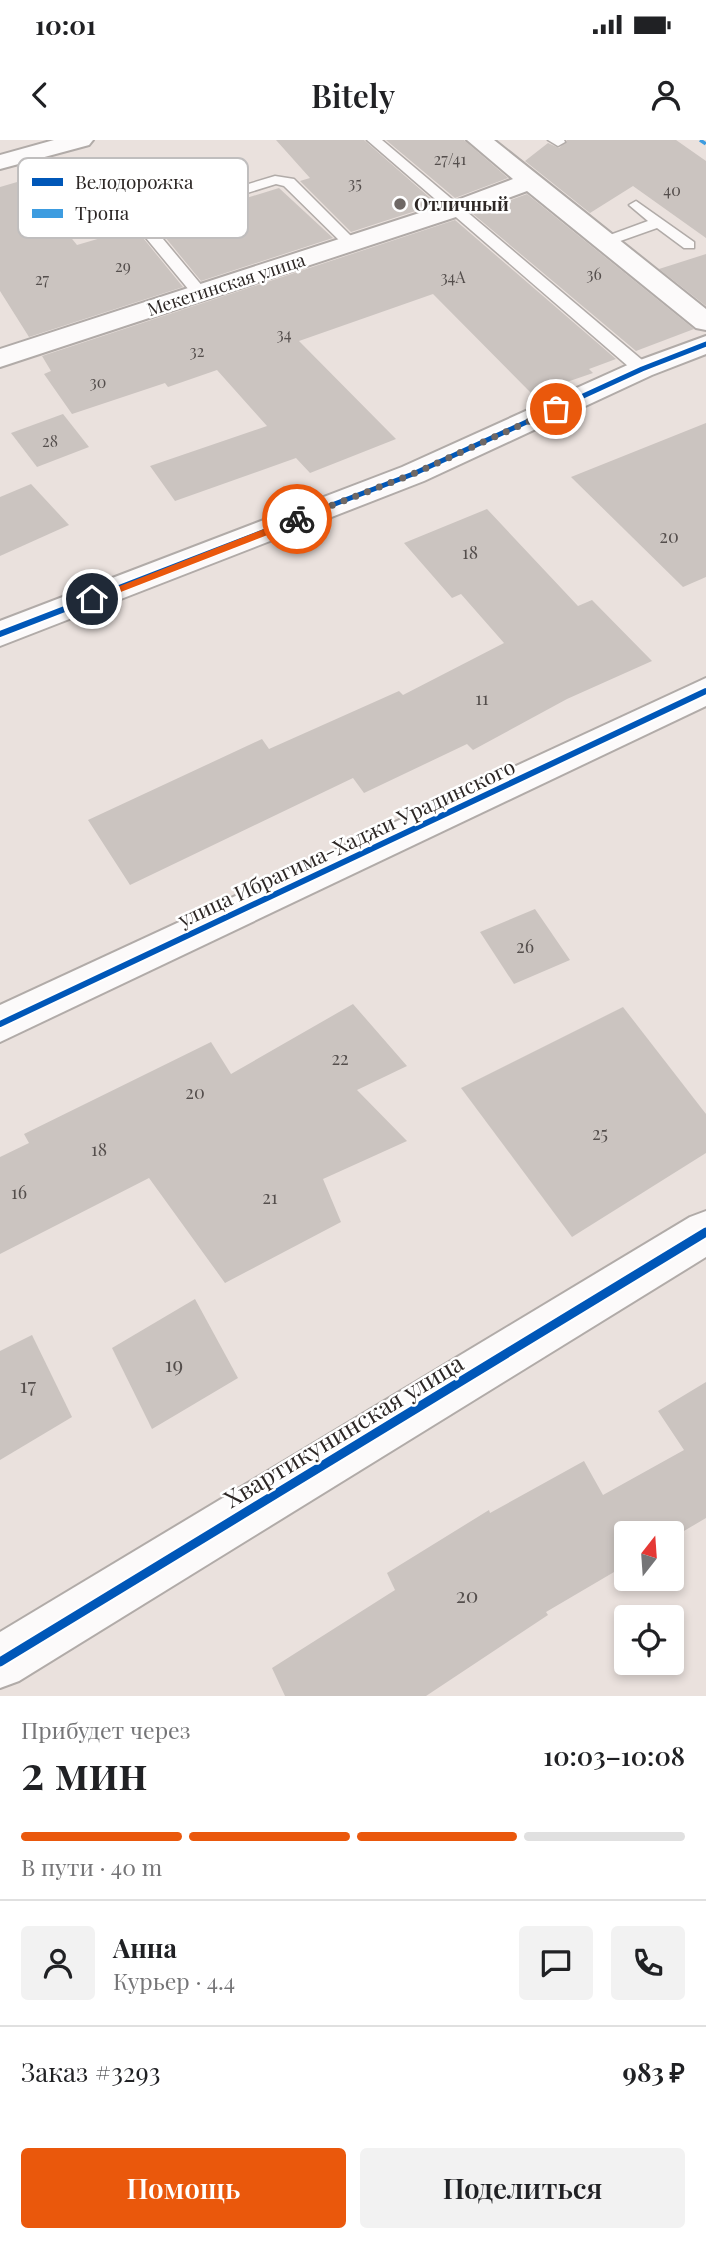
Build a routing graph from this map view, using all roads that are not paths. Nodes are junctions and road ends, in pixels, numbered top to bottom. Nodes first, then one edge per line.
1 (81, 140) edge
2 (374, 140) edge
3 (479, 140) edge
4 (0, 163) edge
5 (528, 182) junction
6 (248, 188) edge
7 (636, 205) dead end
8 (453, 210) junction
9 (659, 222) junction
10 (153, 238) edge
11 (604, 242) junction
12 (350, 243) junction
13 (689, 245) dead end
14 (200, 293) junction
15 (706, 323) edge
16 (706, 344) edge
17 (0, 358) edge
18 (642, 369) junction
19 (0, 634) edge
20 (706, 691) edge
21 (0, 1024) edge
22 (706, 1232) edge
23 (0, 1662) edge

1 - 4 street
2 - 8 lane
3 - 5 street
5 - 8 street, Мекегинская улица
5 - 11 street
6 - 12 lane
7 - 9 lane
8 - 12 street, Мекегинская улица
8 - 18 lane
9 - 11 lane
9 - 13 lane
10 - 14 lane
11 - 15 street
12 - 14 street, Мекегинская улица
14 - 17 street, Мекегинская улица
16 - 18 street
18 - 19 street
20 - 21 street, улица Ибрагима-Хаджи Урадинского
22 - 23 street, Хвартикунинская улица

